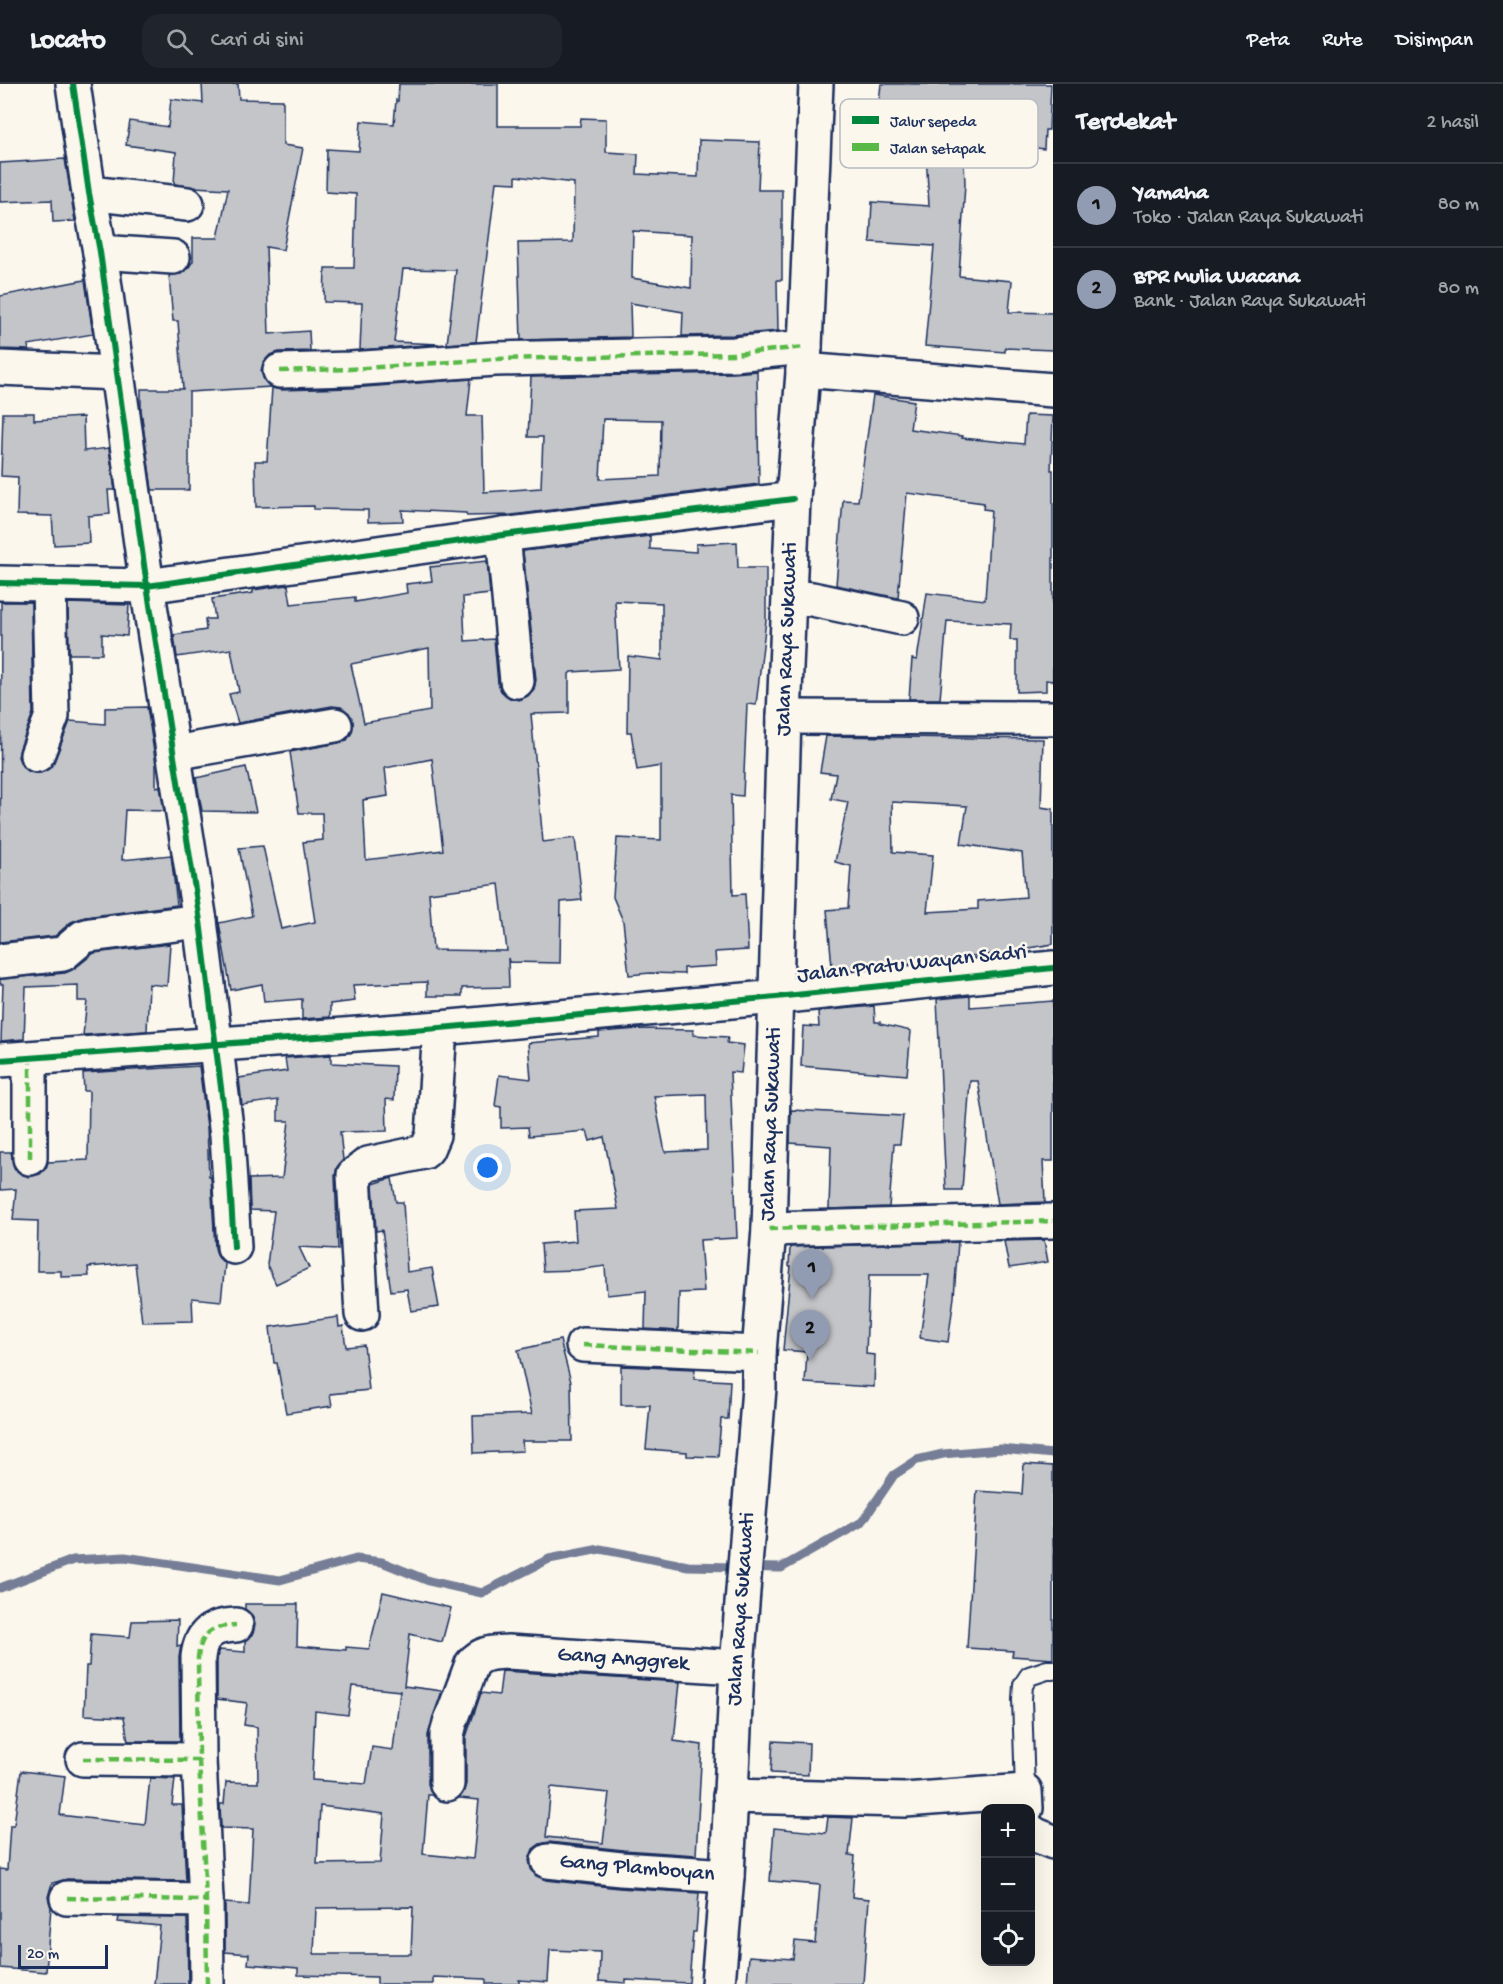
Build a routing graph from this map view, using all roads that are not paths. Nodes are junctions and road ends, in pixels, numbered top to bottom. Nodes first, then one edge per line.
1 (73, 84) edge
2 (816, 84) edge
3 (89, 193) junction
4 (187, 204) dead end
5 (100, 252) junction
6 (173, 257) dead end
7 (804, 359) junction
8 (0, 368) edge
9 (280, 371) dead end
10 (116, 373) junction
11 (1053, 390) edge
12 (793, 499) junction
13 (503, 535) junction
14 (0, 583) edge
15 (49, 585) junction
16 (147, 586) junction
17 (790, 597) junction
18 (902, 618) dead end
19 (517, 681) dead end
20 (784, 717) junction
21 (1053, 718) edge
22 (335, 725) dead end
23 (174, 753) junction
24 (37, 755) dead end
25 (200, 921) junction
26 (0, 960) edge
27 (1053, 968) edge
28 (776, 997) junction
29 (440, 1028) junction
30 (216, 1046) junction
31 (15, 1060) edge
32 (30, 1158) dead end
33 (1053, 1221) edge
34 (769, 1229) junction
35 (234, 1247) dead end
36 (362, 1314) dead end
37 (583, 1345) dead end
38 (759, 1353) junction
39 (236, 1625) dead end
40 (737, 1667) junction
41 (1053, 1670) edge
42 (82, 1759) dead end
43 (199, 1760) junction
44 (447, 1784) dead end
45 (730, 1796) junction
46 (1025, 1800) edge
47 (1035, 1834) edge
48 (1053, 1842) edge
49 (548, 1861) dead end
50 (727, 1876) junction
51 (67, 1898) dead end
52 (206, 1900) junction
53 (207, 1984) edge
54 (718, 1984) edge

1 - 3 main road
2 - 7 main road, Jalan Raya Sukawati
3 - 4 main road
3 - 5 main road
5 - 6 main road
5 - 10 main road
7 - 9 main road
7 - 11 main road
7 - 12 main road, Jalan Raya Sukawati
8 - 10 main road
10 - 16 main road
12 - 13 main road
12 - 17 main road, Jalan Raya Sukawati
13 - 16 main road
13 - 19 main road
14 - 15 main road
15 - 16 main road
15 - 24 main road
16 - 23 main road
17 - 18 main road
17 - 20 main road, Jalan Raya Sukawati
20 - 21 main road
20 - 28 main road, Jalan Raya Sukawati
22 - 23 main road
23 - 25 main road
25 - 26 main road
25 - 30 main road
27 - 28 main road, Jalan Pratu Wayan Sadri
28 - 29 main road, Jalan Pratu Wayan Sadri
28 - 34 main road, Jalan Raya Sukawati
29 - 30 main road, Jalan Pratu Wayan Sadri
29 - 36 main road
30 - 31 main road, Jalan Pratu Wayan Sadri
30 - 35 main road
31 - 32 main road
33 - 34 main road
34 - 38 main road, Jalan Raya Sukawati
37 - 38 main road
38 - 40 main road, Jalan Raya Sukawati
39 - 43 main road
40 - 44 main road, Gang Anggrek
40 - 45 main road, Jalan Raya Sukawati
41 - 46 lane
42 - 43 main road
43 - 52 main road
45 - 46 main road
45 - 50 main road, Jalan Raya Sukawati
47 - 48 main road
49 - 50 main road, Gang Plamboyan
50 - 54 main road, Jalan Raya Sukawati
51 - 52 main road
52 - 53 main road

